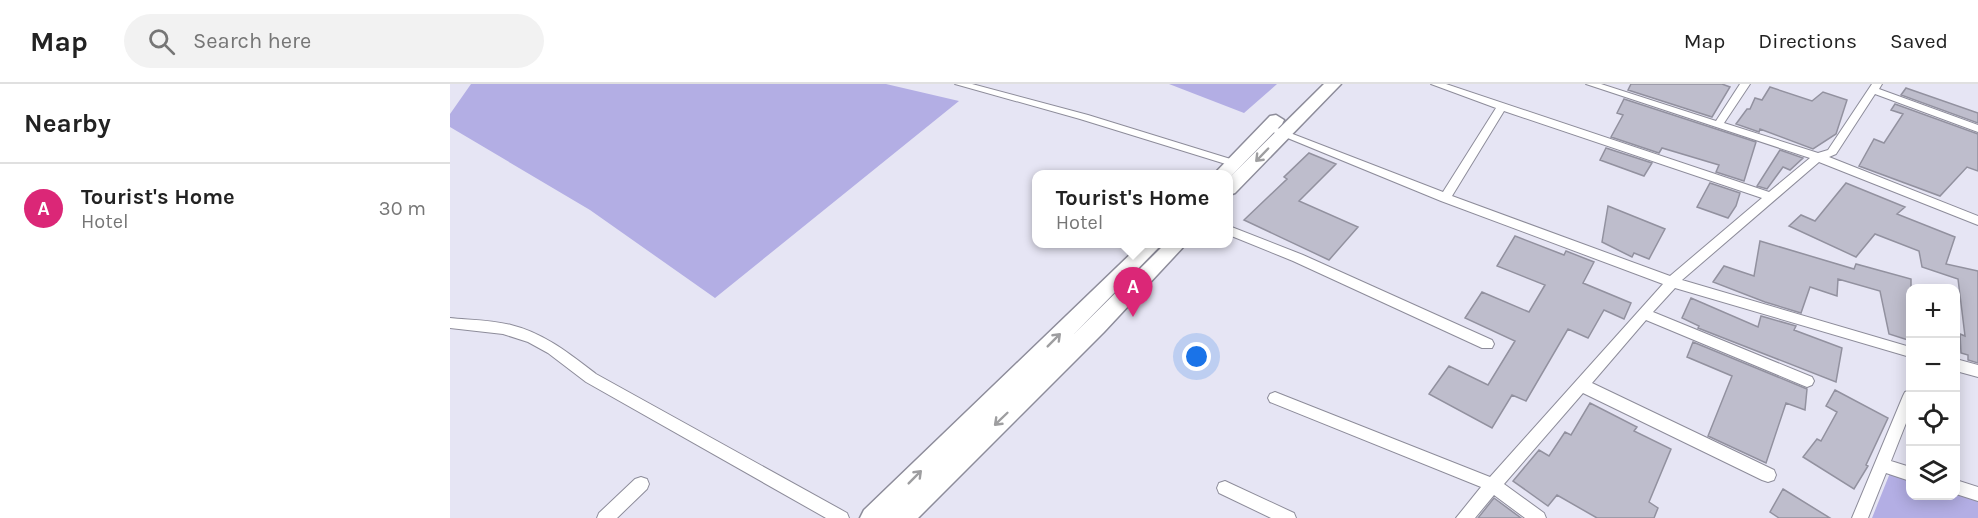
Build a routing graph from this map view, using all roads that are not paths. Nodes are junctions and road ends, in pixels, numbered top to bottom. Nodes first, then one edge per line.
1 (960, 84) edge
2 (1313, 84) edge
3 (1333, 84) edge
4 (1436, 84) edge
5 (1591, 84) edge
6 (1740, 85) edge
7 (1875, 87) edge
8 (1503, 106) junction
9 (1718, 125) junction
10 (1978, 129) edge
11 (1275, 131) junction
12 (1818, 158) junction
13 (1228, 169) edge
14 (1233, 184) edge
15 (1771, 197) junction
16 (1445, 198) junction
17 (1978, 221) edge
18 (1233, 232) edge
19 (1147, 248) edge
20 (1171, 248) edge
21 (1672, 282) junction
22 (1644, 314) junction
23 (452, 324) edge
24 (1487, 344) dead end
25 (1906, 351) edge
26 (1960, 366) edge
27 (1978, 371) edge
28 (1807, 381) dead end
29 (1581, 385) junction
30 (1018, 389) junction
31 (1275, 398) dead end
32 (1906, 408) edge
33 (1882, 465) junction
34 (1906, 472) edge
35 (1768, 475) dead end
36 (641, 484) dead end
37 (1493, 485) junction
38 (1225, 488) dead end
39 (1960, 488) edge
40 (1978, 494) edge
41 (605, 518) edge
42 (841, 518) edge
43 (873, 518) edge
44 (900, 518) edge
45 (1288, 518) edge
46 (1464, 518) edge
47 (1538, 518) edge
48 (1860, 518) edge

1 - 13 street
2 - 11 main road
3 - 11 main road
4 - 8 street
5 - 9 street
6 - 9 street
7 - 10 street
7 - 12 street
8 - 15 street
8 - 16 street
9 - 12 street
11 - 13 main road
11 -> 14 main road
11 - 16 street
12 - 15 street
12 - 17 street
15 - 21 street
16 - 21 street
18 - 24 street
30 -> 19 main road
20 - 30 main road
21 - 22 street
21 - 25 street
22 - 28 street
22 - 29 street
23 - 42 street
26 - 27 street
29 - 35 street
29 - 37 street
43 -> 30 main road
30 -> 44 main road
31 - 37 street
32 - 33 street
33 - 34 street
33 - 48 street
36 - 41 street
37 - 46 street
37 - 47 street
38 - 45 street
39 - 40 street

